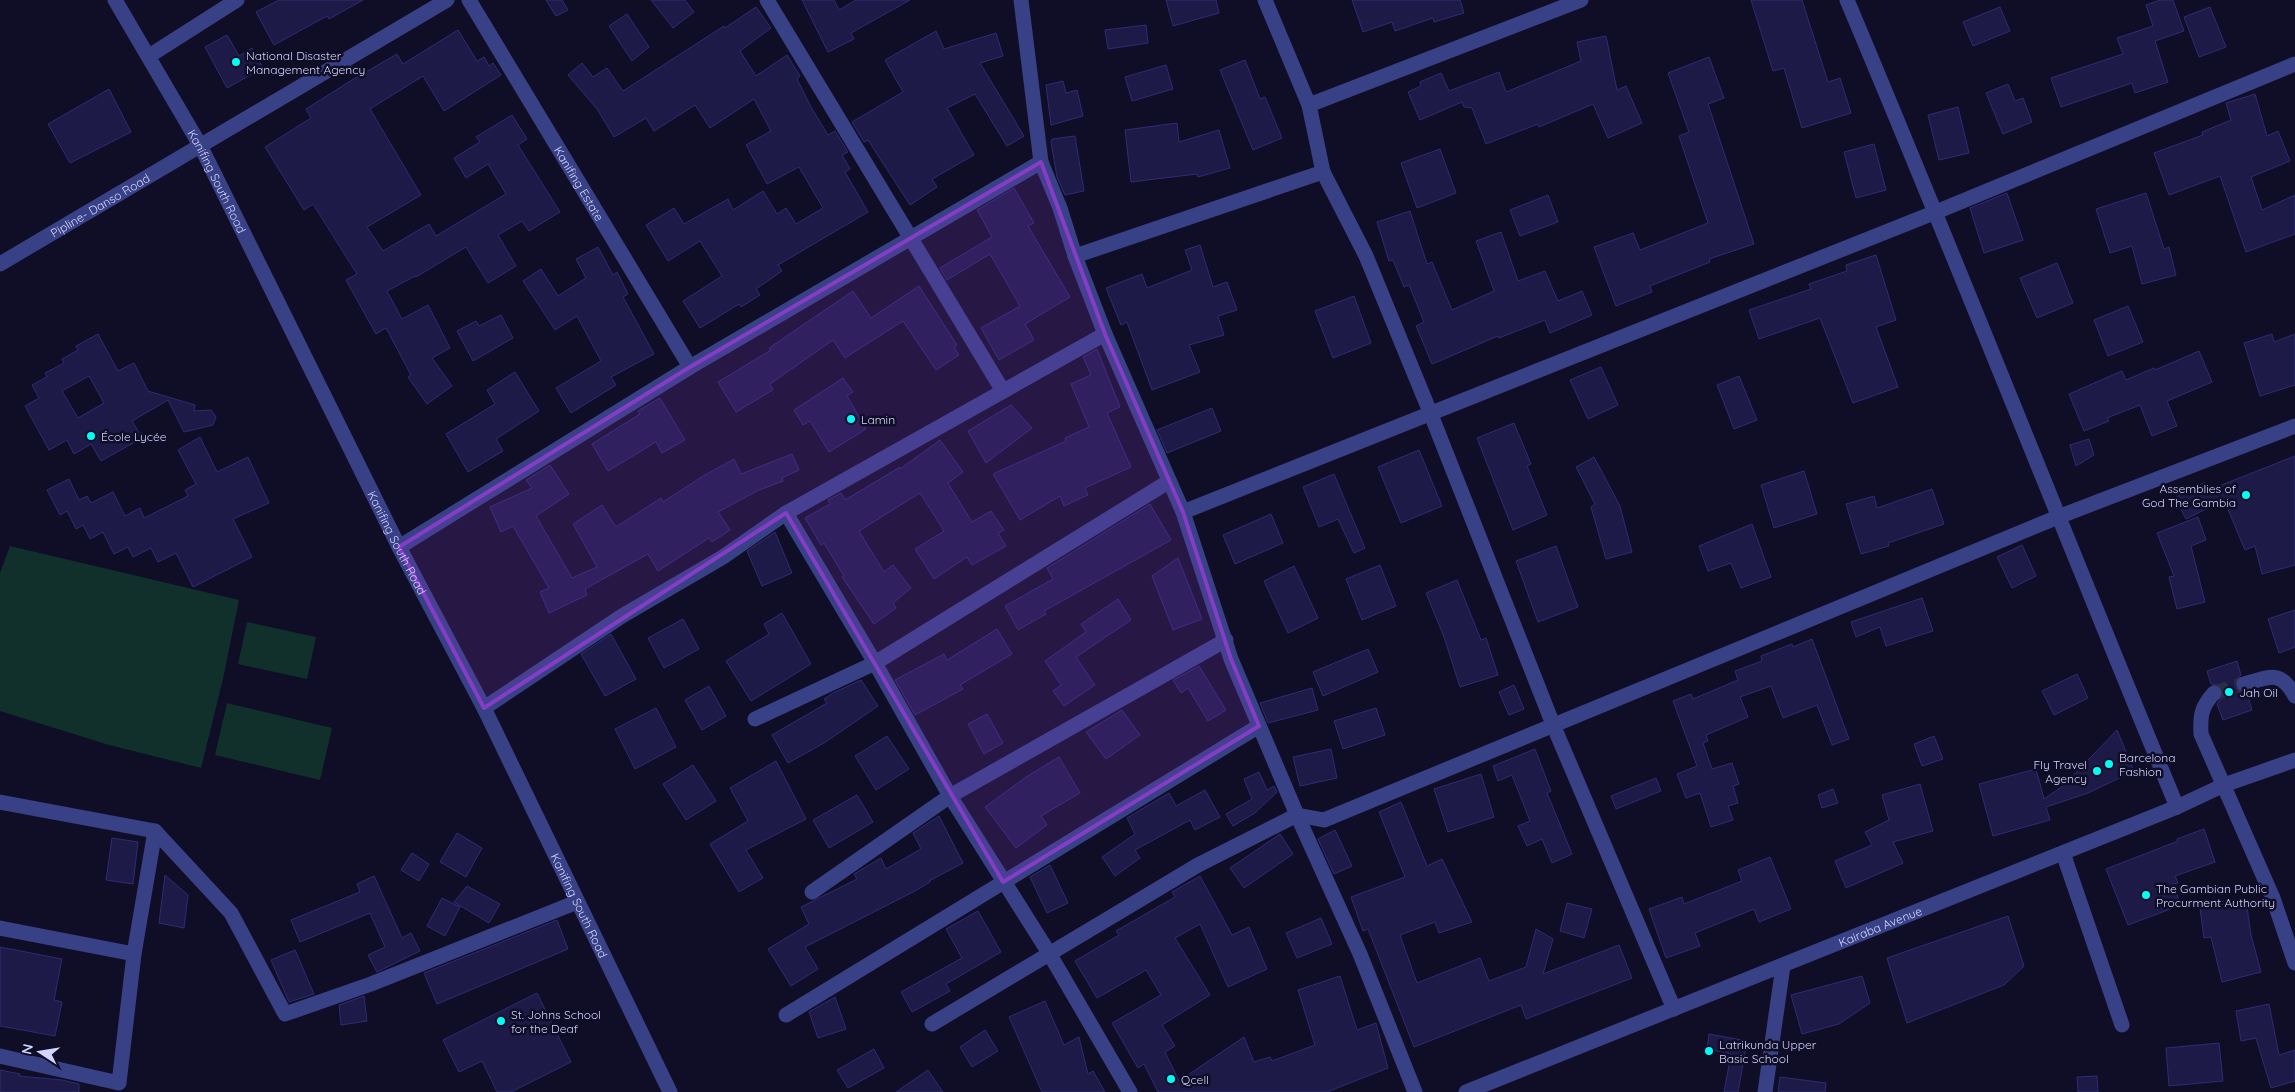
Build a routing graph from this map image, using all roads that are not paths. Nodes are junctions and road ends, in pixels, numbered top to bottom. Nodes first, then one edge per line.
1 (115, 0) edge
2 (237, 0) edge
3 (448, 0) edge
4 (469, 0) edge
5 (767, 0) edge
6 (1020, 0) edge
7 (1265, 0) edge
8 (1581, 0) edge
9 (1847, 0) edge
10 (1550, 6) edge
11 (149, 56) junction
12 (2295, 64) edge
13 (1309, 105) junction
14 (200, 145) junction
15 (1041, 162) junction
16 (1323, 172) junction
17 (1936, 212) junction
18 (912, 238) junction
19 (1075, 256) junction
20 (0, 264) edge
21 (1105, 334) junction
22 (690, 367) junction
23 (1003, 391) junction
24 (1430, 412) junction
25 (2295, 426) edge
26 (1168, 482) junction
27 (1183, 512) junction
28 (786, 513) junction
29 (2058, 517) junction
30 (399, 547) junction
31 (1226, 640) junction
32 (875, 663) junction
33 (2244, 684) tunnel mouth
34 (2214, 693) tunnel mouth
35 (2295, 696) edge
36 (484, 708) junction
37 (755, 719) dead end
38 (1259, 726) junction
39 (1554, 727) junction
40 (2295, 760) edge
41 (2224, 785) junction
42 (950, 796) junction
43 (0, 802) edge
44 (2177, 807) junction
45 (1297, 815) junction
46 (155, 830) junction
47 (2062, 853) junction
48 (1003, 882) junction
49 (812, 892) dead end
50 (577, 902) junction
51 (0, 928) edge
52 (1049, 953) junction
53 (134, 954) junction
54 (2295, 964) edge
55 (1783, 966) junction
56 (1674, 1009) junction
57 (786, 1015) dead end
58 (932, 1024) dead end
59 (2122, 1026) dead end
60 (0, 1056) edge
61 (118, 1088) edge
62 (670, 1092) edge
63 (1130, 1092) edge
64 (1415, 1092) edge
65 (1466, 1092) edge
66 (1765, 1092) edge

1 - 11 street, Kanifing South Road
2 - 11 street
3 - 14 street, Pipline- Danso Road
4 - 22 street, Kanifing Estate
5 - 18 street
6 - 15 street
7 - 13 street
8 - 10 street
9 - 17 street
10 - 13 street
11 - 14 street, Kanifing South Road
12 - 17 street
13 - 16 street
14 - 20 street, Pipline- Danso Road
14 - 30 street, Kanifing South Road
15 - 18 street
15 - 19 street
16 - 19 street
16 - 24 street
17 - 24 street
17 - 29 street
18 - 22 street
18 - 23 street
19 - 21 street
21 - 23 street
21 - 26 street
22 - 30 street
23 - 28 street
24 - 27 street
24 - 39 street
25 - 29 street
26 - 27 street
26 - 32 street
27 - 31 street
28 - 32 street
28 - 36 street
29 - 39 street
29 - 44 street
30 - 36 street, Kanifing South Road
31 - 38 street
31 - 42 street
32 - 37 street
32 - 42 street
33 - 35 street
34 - 41 street
36 - 50 street, Kanifing South Road
38 - 45 street
38 - 48 street
39 - 45 street
39 - 56 street
40 - 41 street, Kairaba Avenue
41 - 44 street, Kairaba Avenue
41 - 54 street
42 - 48 street
42 - 49 street
43 - 46 street
44 - 47 street, Kairaba Avenue
45 - 52 street
45 - 64 street
46 - 50 street
46 - 53 street
47 - 55 street, Kairaba Avenue
47 - 59 street
48 - 52 street
48 - 57 street
50 - 62 street, Kanifing South Road
51 - 53 street
52 - 58 street
52 - 63 street
53 - 61 street
55 - 56 street, Kairaba Avenue
55 - 66 street
56 - 65 street, Kairaba Avenue
60 - 61 street

